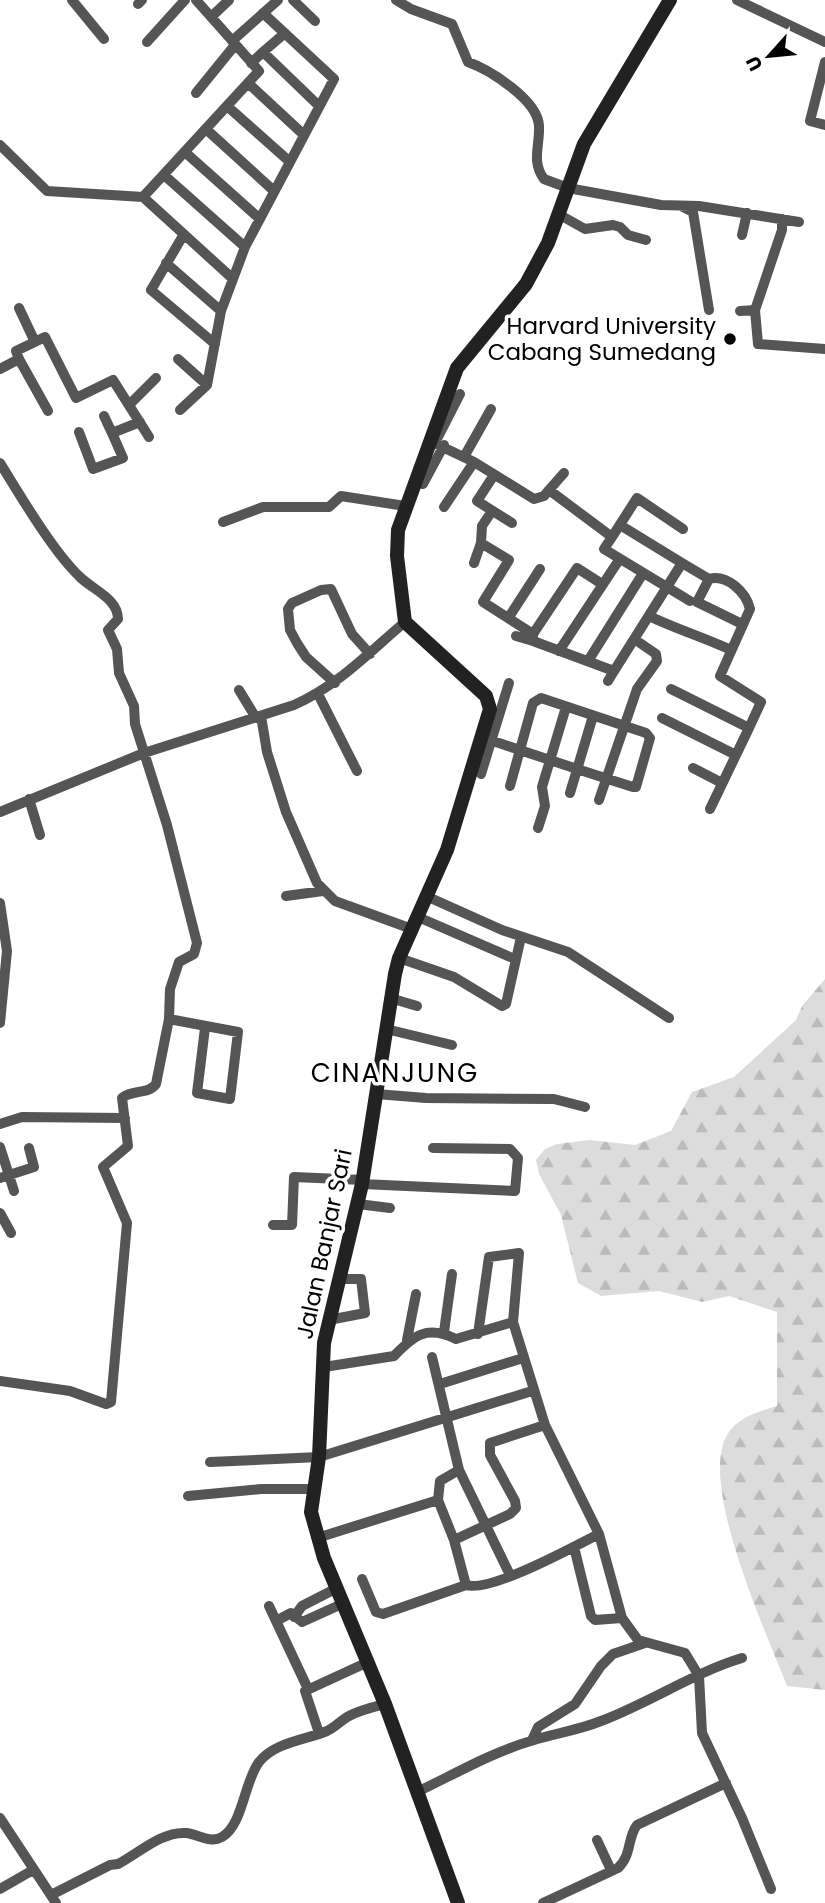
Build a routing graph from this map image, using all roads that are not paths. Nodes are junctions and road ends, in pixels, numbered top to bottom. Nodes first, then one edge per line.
1 (72, 0) edge
2 (185, 0) edge
3 (196, 0) edge
4 (229, 0) edge
5 (278, 0) edge
6 (293, 0) edge
7 (396, 0) edge
8 (670, 0) edge
9 (737, 0) edge
10 (264, 13) junction
11 (211, 17) junction
12 (315, 21) dead end
13 (285, 33) junction
14 (104, 39) dead end
15 (825, 41) edge
16 (147, 42) dead end
17 (234, 43) junction
18 (263, 52) junction
19 (825, 62) edge
20 (251, 63) junction
21 (248, 83) junction
22 (196, 93) dead end
23 (227, 106) junction
24 (319, 106) junction
25 (825, 125) edge
26 (207, 130) junction
27 (304, 135) junction
28 (0, 145) edge
29 (186, 153) junction
30 (290, 163) junction
31 (164, 175) junction
32 (568, 188) junction
33 (274, 191) junction
34 (143, 197) junction
35 (683, 206) junction
36 (747, 213) junction
37 (560, 215) junction
38 (260, 219) junction
39 (782, 219) junction
40 (799, 222) dead end
41 (184, 234) junction
42 (742, 235) dead end
43 (646, 240) dead end
44 (245, 247) junction
45 (166, 263) junction
46 (232, 278) junction
47 (19, 308) dead end
48 (709, 310) dead end
49 (755, 310) junction
50 (221, 311) junction
51 (740, 311) dead end
52 (36, 342) junction
53 (215, 344) junction
54 (825, 349) edge
55 (19, 359) junction
56 (178, 359) dead end
57 (0, 369) edge
58 (156, 378) dead end
59 (207, 385) junction
60 (460, 394) dead end
61 (129, 405) junction
62 (491, 409) dead end
63 (180, 410) dead end
64 (48, 411) dead end
65 (104, 416) dead end
66 (140, 422) junction
67 (79, 432) dead end
68 (111, 433) junction
69 (149, 437) dead end
70 (436, 443) junction
71 (469, 459) junction
72 (0, 463) edge
73 (564, 473) dead end
74 (494, 475) junction
75 (423, 484) dead end
76 (549, 490) junction
77 (405, 506) junction
78 (444, 507) dead end
79 (492, 511) junction
80 (223, 522) dead end
81 (512, 523) dead end
82 (620, 525) junction
83 (683, 528) dead end
84 (612, 537) junction
85 (481, 543) junction
86 (618, 560) junction
87 (474, 563) dead end
88 (681, 563) junction
89 (540, 569) dead end
90 (642, 575) junction
91 (709, 579) junction
92 (602, 584) junction
93 (665, 589) junction
94 (690, 601) dead end
95 (649, 615) junction
96 (509, 617) junction
97 (405, 622) junction
98 (742, 624) junction
99 (516, 636) dead end
100 (533, 638) junction
101 (640, 643) dead end
102 (730, 649) junction
103 (559, 651) junction
104 (370, 654) junction
105 (588, 661) junction
106 (614, 671) junction
107 (608, 681) dead end
108 (509, 683) dead end
109 (335, 684) junction
110 (671, 689) dead end
111 (239, 690) dead end
112 (318, 694) junction
113 (566, 707) junction
114 (593, 716) junction
115 (258, 717) junction
116 (662, 718) dead end
117 (624, 726) junction
118 (749, 728) junction
119 (486, 739) junction
120 (521, 750) junction
121 (144, 753) junction
122 (736, 755) junction
123 (551, 760) junction
124 (693, 768) dead end
125 (578, 769) junction
126 (356, 771) dead end
127 (481, 774) dead end
128 (606, 778) junction
129 (722, 783) junction
130 (510, 786) dead end
131 (570, 793) dead end
132 (29, 799) junction
133 (599, 800) dead end
134 (710, 809) dead end
135 (0, 812) edge
136 (538, 828) dead end
137 (40, 835) dead end
138 (323, 891) junction
139 (286, 896) dead end
140 (426, 896) junction
141 (0, 903) edge
142 (415, 923) junction
143 (521, 937) junction
144 (510, 957) dead end
145 (399, 958) junction
146 (390, 998) junction
147 (417, 1006) dead end
148 (669, 1018) dead end
149 (169, 1019) junction
150 (0, 1023) edge
151 (205, 1028) junction
152 (386, 1029) junction
153 (452, 1045) dead end
154 (376, 1094) junction
155 (586, 1107) dead end
156 (125, 1118) junction
157 (0, 1124) edge
158 (0, 1147) edge
159 (29, 1147) dead end
160 (433, 1148) dead end
161 (4, 1176) edge
162 (363, 1182) junction
163 (13, 1191) dead end
164 (358, 1204) junction
165 (390, 1208) dead end
166 (0, 1213) edge
167 (274, 1224) dead end
168 (11, 1233) dead end
169 (452, 1275) dead end
170 (340, 1279) junction
171 (416, 1294) dead end
172 (329, 1320) junction
173 (513, 1322) junction
174 (444, 1332) junction
175 (478, 1334) junction
176 (407, 1340) junction
177 (432, 1357) dead end
178 (523, 1358) junction
179 (324, 1367) junction
180 (0, 1381) edge
181 (440, 1384) junction
182 (532, 1391) junction
183 (448, 1419) junction
184 (545, 1425) junction
185 (319, 1457) junction
186 (210, 1462) dead end
187 (459, 1469) junction
188 (315, 1489) junction
189 (188, 1496) dead end
190 (438, 1500) junction
191 (486, 1525) junction
192 (598, 1534) junction
193 (317, 1538) junction
194 (454, 1540) junction
195 (574, 1547) junction
196 (510, 1575) junction
197 (362, 1579) dead end
198 (466, 1585) junction
199 (337, 1588) junction
200 (344, 1603) junction
201 (269, 1606) dead end
202 (295, 1617) junction
203 (622, 1618) junction
204 (276, 1621) junction
205 (645, 1643) junction
206 (743, 1658) dead end
207 (368, 1662) junction
208 (699, 1676) junction
209 (308, 1689) junction
210 (385, 1704) junction
211 (319, 1734) junction
212 (532, 1740) junction
213 (726, 1783) junction
214 (417, 1792) junction
215 (0, 1818) edge
216 (597, 1840) dead end
217 (33, 1870) junction
218 (611, 1870) junction
219 (0, 1889) edge
220 (771, 1889) dead end
221 (54, 1899) edge
222 (458, 1903) edge
223 (543, 1903) edge

1 - 14 street
2 - 16 street
3 - 11 street
4 - 11 street
5 - 10 street
6 - 12 street
7 - 32 street
8 - 32 street
9 - 15 street
10 - 13 street
10 - 17 street
11 - 17 street
13 - 18 street
13 - 24 street
17 - 20 street
17 - 22 street
18 - 20 street
18 - 24 street
19 - 25 street
20 - 21 street
21 - 23 street
21 - 27 street
23 - 26 street
23 - 30 street
24 - 27 street
26 - 29 street
26 - 33 street
27 - 30 street
28 - 34 street
29 - 31 street
29 - 38 street
30 - 33 street
31 - 34 street
31 - 44 street
32 - 35 street
32 - 37 street
33 - 38 street
34 - 41 street
35 - 36 street
35 - 48 street
36 - 39 street
36 - 42 street
37 - 43 street
37 - 70 street
38 - 44 street
39 - 40 street
39 - 49 street
41 - 45 street
41 - 46 street
44 - 46 street
45 - 50 street
45 - 53 street
46 - 50 street
47 - 52 street
49 - 51 street
49 - 54 street
50 - 53 street
52 - 55 street
52 - 61 street
53 - 59 street
55 - 57 street
55 - 64 street
56 - 59 street
58 - 61 street
59 - 63 street
60 - 70 street
61 - 66 street
62 - 71 street
65 - 68 street
66 - 68 street
66 - 69 street
67 - 68 street
70 - 71 street
70 - 75 street
70 - 77 street
71 - 74 street
71 - 78 street
72 - 121 street
73 - 76 street
74 - 76 street
74 - 79 street
76 - 84 street
77 - 80 street
77 - 97 street
79 - 81 street
79 - 85 street
82 - 83 street
82 - 84 street
82 - 88 street
84 - 86 street
85 - 87 street
85 - 96 street
86 - 90 street
86 - 92 street
88 - 91 street
88 - 93 street
89 - 96 street
90 - 93 street
90 - 105 street
91 - 98 street
91 - 98 street
92 - 100 street
92 - 103 street
93 - 94 street
93 - 95 street
95 - 102 street
95 - 106 street
96 - 100 street
97 - 104 street
97 - 119 street, Jalan Banjar Sari
98 - 102 street
99 - 100 street
100 - 103 street
101 - 117 street
102 - 118 street
103 - 105 street
104 - 109 street
104 - 109 street
105 - 106 street
106 - 107 street
108 - 119 street
109 - 112 street
110 - 118 street
111 - 115 street
112 - 115 street
112 - 126 street
113 - 114 street
113 - 120 street
113 - 123 street
114 - 117 street
114 - 125 street
115 - 121 street
115 - 138 street
116 - 122 street
117 - 128 street
117 - 128 street
118 - 122 street
119 - 120 street
119 - 127 street
119 - 140 street, Jalan Banjar Sari
120 - 123 street
120 - 130 street
121 - 132 street
121 - 149 street
122 - 129 street
123 - 125 street
123 - 136 street
124 - 129 street
125 - 128 street
125 - 131 street
128 - 133 street
129 - 134 street
132 - 135 street
132 - 137 street
138 - 139 street
138 - 142 street
140 - 142 street, Jalan Banjar Sari
140 - 143 street
141 - 150 street
142 - 144 street
142 - 145 street, Jalan Banjar Sari
143 - 145 street
143 - 148 street
145 - 146 street, Jalan Banjar Sari
146 - 147 street
146 - 152 street, Jalan Banjar Sari
149 - 151 street
149 - 156 street
151 - 151 street
152 - 153 street
152 - 154 street, Jalan Banjar Sari
154 - 155 street
154 - 162 street, Jalan Banjar Sari
156 - 157 street
156 - 180 street
158 - 161 street
159 - 161 street
160 - 162 street
161 - 163 street
162 - 164 street, Jalan Banjar Sari
162 - 167 street
164 - 165 street
164 - 170 street, Jalan Banjar Sari
166 - 168 street
169 - 174 street
170 - 172 street, Jalan Banjar Sari
170 - 172 street
171 - 176 street
172 - 179 street, Jalan Banjar Sari
173 - 175 street
173 - 175 street
173 - 178 street
174 - 175 street
174 - 176 street
176 - 179 street
177 - 181 street
178 - 181 street
178 - 182 street
179 - 185 street, Jalan Banjar Sari
181 - 183 street
182 - 183 street
182 - 184 street
183 - 185 street
183 - 187 street
184 - 191 street
184 - 192 street
185 - 186 street
185 - 188 street, Jalan Banjar Sari
187 - 190 street
187 - 191 street
188 - 189 street
188 - 193 street, Jalan Banjar Sari
190 - 193 street
190 - 194 street
191 - 194 street
191 - 196 street
192 - 195 street
192 - 203 street
193 - 199 street, Jalan Banjar Sari
194 - 198 street
195 - 196 street
195 - 203 street
196 - 198 street
197 - 198 street
199 - 200 street, Jalan Banjar Sari
199 - 202 street
200 - 202 street
200 - 207 street, Jalan Banjar Sari
201 - 204 street
202 - 204 street
203 - 205 street
204 - 209 street
205 - 208 street
205 - 212 street
206 - 208 street
207 - 209 street
207 - 210 street, Jalan Banjar Sari
208 - 212 street
208 - 213 street
209 - 211 street
210 - 211 street
210 - 214 street, Jalan Banjar Sari
211 - 221 street
212 - 214 street
213 - 218 street
213 - 220 street
214 - 222 street, Jalan Banjar Sari
215 - 217 street
216 - 218 street
217 - 219 street
217 - 221 street
218 - 223 street

